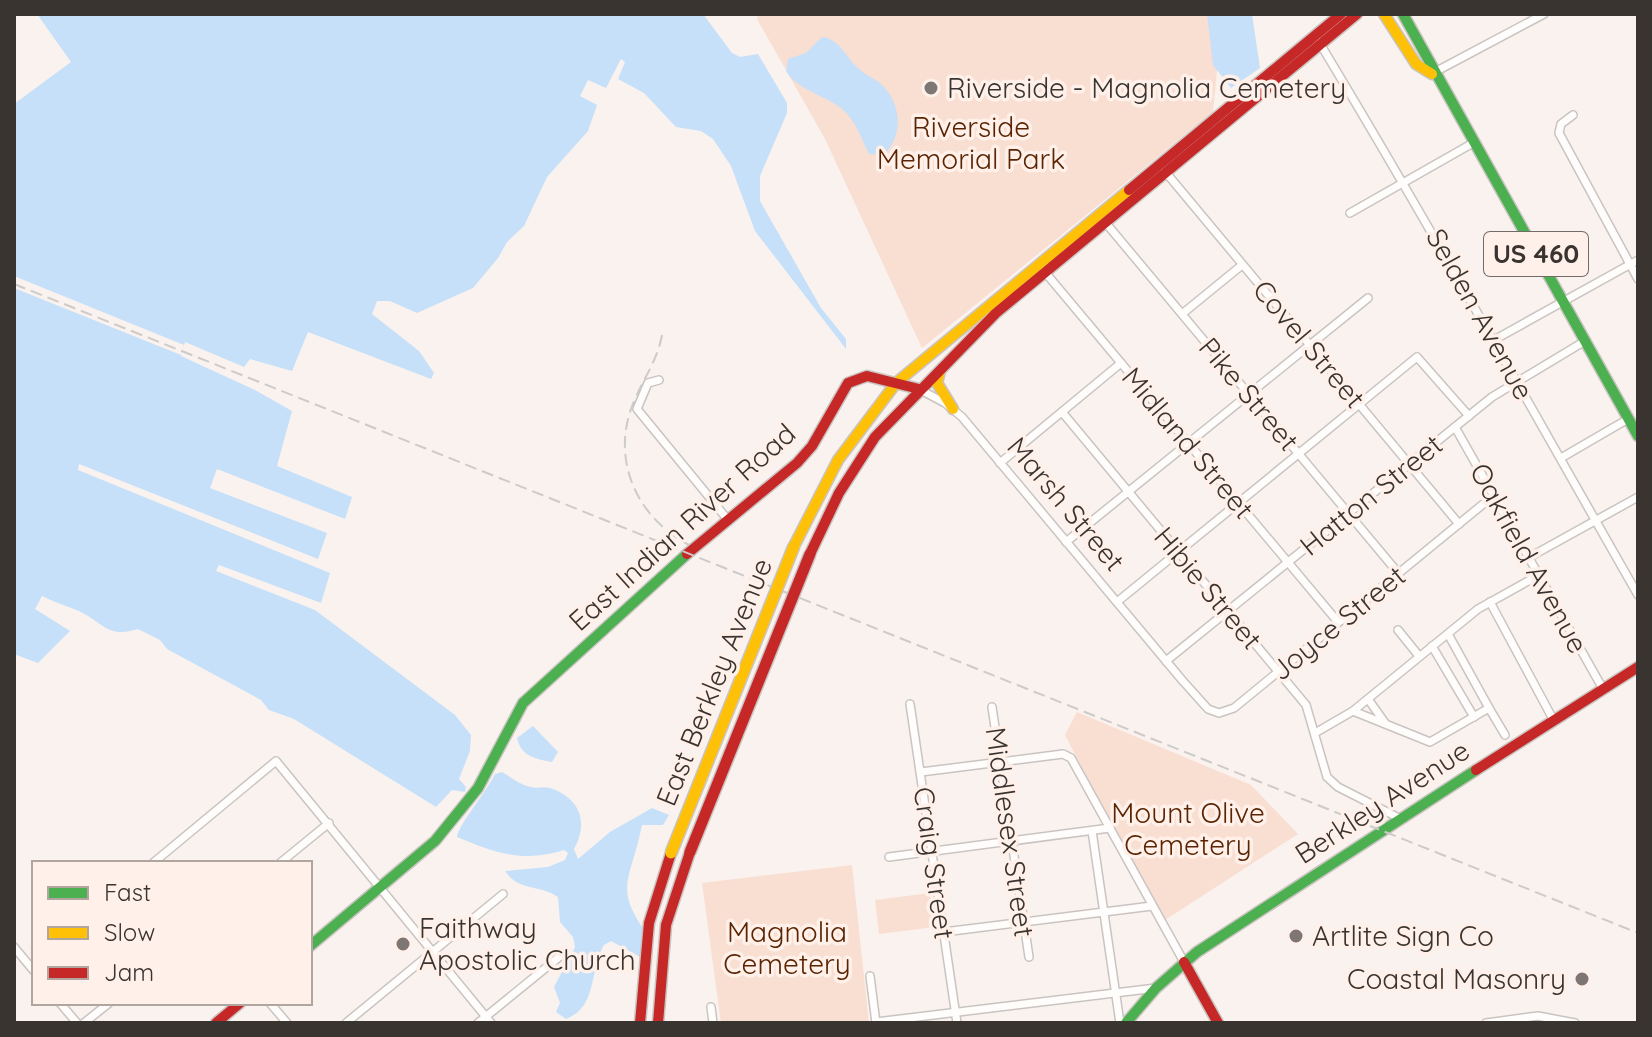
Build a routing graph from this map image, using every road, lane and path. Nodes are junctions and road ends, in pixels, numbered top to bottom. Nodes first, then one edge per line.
1 (1341, 14) edge
2 (1357, 14) edge
3 (1384, 14) edge
4 (1403, 14) edge
5 (1544, 14) edge
6 (1318, 41) junction
7 (1432, 74) junction
8 (1573, 115) dead end
9 (1473, 143) junction
10 (1162, 169) junction
11 (1403, 183) junction
12 (1350, 213) dead end
13 (1101, 218) junction
14 (1634, 262) edge
15 (1242, 265) junction
16 (1041, 268) junction
17 (1638, 279) edge
18 (1368, 298) dead end
19 (1562, 302) junction
20 (1182, 314) junction
21 (1494, 340) junction
22 (1585, 341) junction
23 (1309, 345) junction
24 (1121, 363) junction
25 (940, 371) junction
26 (659, 380) dead end
27 (1517, 380) junction
28 (896, 383) junction
29 (919, 389) junction
30 (1249, 394) junction
31 (1359, 405) junction
32 (953, 409) junction
33 (1062, 412) junction
34 (1469, 416) junction
35 (1628, 419) junction
36 (1455, 427) junction
37 (1638, 436) edge
38 (1188, 443) junction
39 (1299, 454) junction
40 (1561, 458) junction
41 (1000, 463) junction
42 (1409, 464) junction
43 (1129, 492) junction
44 (1493, 496) junction
45 (1638, 497) edge
46 (1239, 503) junction
47 (1348, 513) junction
48 (728, 520) junction
49 (1595, 520) junction
50 (1459, 524) junction
51 (1066, 542) junction
52 (1178, 552) junction
53 (1528, 558) junction
54 (1288, 562) junction
55 (1399, 574) junction
56 (1537, 576) junction
57 (1638, 595) edge
58 (1117, 602) junction
59 (1490, 602) junction
60 (1228, 611) junction
61 (1338, 622) junction
62 (1398, 630) dead end
63 (1448, 634) junction
64 (1432, 646) junction
65 (1419, 656) junction
66 (1166, 661) junction
67 (1638, 667) edge
68 (1278, 672) junction
69 (1182, 680) joint
70 (1603, 689) junction
71 (1368, 699) junction
72 (910, 704) dead end
73 (992, 707) dead end
74 (1489, 708) junction
75 (1353, 711) junction
76 (1474, 717) junction
77 (1554, 721) junction
78 (1385, 723) junction
79 (1315, 733) junction
80 (1505, 735) dead end
81 (1000, 762) junction
82 (921, 772) junction
83 (1401, 819) junction
84 (329, 823) junction
85 (1110, 828) junction
86 (1092, 831) junction
87 (1012, 842) junction
88 (933, 852) junction
89 (889, 857) dead end
90 (155, 861) edge
91 (282, 861) edge
92 (380, 888) junction
93 (503, 894) dead end
94 (1152, 906) junction
95 (1103, 910) junction
96 (1024, 921) junction
97 (944, 932) junction
98 (312, 944) edge
99 (14, 947) edge
100 (433, 952) junction
101 (564, 953) dead end
102 (1029, 957) dead end
103 (1184, 962) junction
104 (32, 966) edge
105 (870, 976) dead end
106 (1156, 988) junction
107 (1115, 991) junction
108 (62, 1005) edge
109 (106, 1005) edge
110 (238, 1005) edge
111 (272, 1005) edge
112 (711, 1007) dead end
113 (956, 1012) junction
114 (658, 1018) edge
115 (489, 1020) edge
116 (77, 1023) edge
117 (84, 1023) edge
118 (216, 1023) edge
119 (287, 1023) edge
120 (346, 1023) edge
121 (478, 1023) edge
122 (640, 1023) edge
123 (713, 1023) edge
124 (876, 1023) edge
125 (957, 1023) edge
126 (1120, 1023) edge
127 (1126, 1023) edge
128 (1218, 1023) edge
129 (1486, 1023) edge
130 (1575, 1023) edge

1 - 6 main road
2 - 6 main road
3 - 7 main road, US 460
4 - 7 main road, US 460
5 - 7 street
6 - 10 main road
6 - 11 street, Selden Avenue
7 - 9 main road, US 460
8 - 14 street
9 - 11 street
9 - 19 main road, US 460
10 - 13 main road
10 - 15 street, Covel Street
11 - 12 street
11 - 21 street, Selden Avenue
13 - 16 main road
13 - 20 street, Pike Street
14 - 17 street
14 - 19 street
15 - 20 street
15 - 23 street, Covel Street
16 - 24 street, Midland Street
16 - 25 main road
16 - 28 main road
18 - 23 street
19 - 21 street
19 - 22 main road, US 460
20 - 30 street, Pike Street
21 - 27 street, Selden Avenue
22 - 27 street, Hatton Street
22 - 35 main road, US 460
23 - 30 street
23 - 31 street, Covel Street
24 - 33 street
24 - 38 street, Midland Street
25 - 29 main road
25 - 32 main road
26 - 48 street
27 - 34 street, Hatton Street
27 - 40 street, Selden Avenue
28 - 29 main road, Marsh Street
28 - 48 main road, East Indian River Road
28 - 122 main road, East Berkley Avenue, bridge
29 - 32 street, Marsh Street
29 - 114 main road, East Berkley Avenue, bridge
30 - 38 street
30 - 39 street, Pike Street
31 - 34 street
31 - 39 street
31 - 42 street, Covel Street
32 - 41 street, Marsh Street
33 - 41 street
33 - 43 street, Hibie Street
34 - 36 street, Hatton Street
35 - 37 main road, US 460
35 - 40 street
36 - 42 street, Hatton Street
36 - 44 street, Oakfield Avenue
38 - 43 street
38 - 46 street, Midland Street
39 - 46 street
39 - 47 street, Pike Street
40 - 49 street, Selden Avenue
41 - 51 street, Marsh Street
42 - 47 street, Hatton Street
42 - 50 street, Covel Street
43 - 51 street
43 - 52 street, Hibie Street
44 - 50 street, Joyce Street
44 - 53 street, Oakfield Avenue
45 - 49 street
46 - 52 street
46 - 54 street, Midland Street
47 - 54 street, Hatton Street
47 - 55 street, Pike Street
48 - 92 main road, East Indian River Road
49 - 53 street
49 - 57 street, Selden Avenue
50 - 55 street, Joyce Street
51 - 58 street, Marsh Street
52 - 58 street
52 - 60 street, Hibie Street
53 - 56 street, Oakfield Avenue
54 - 60 street, Hatton Street
54 - 61 street, Midland Street
55 - 61 street, Joyce Street
56 - 59 street
56 - 70 street, Oakfield Avenue
58 - 66 street, Marsh Street
59 - 63 street
59 - 77 street
60 - 66 street, Hatton Street
60 - 68 street, Hibie Street
61 - 68 street, Joyce Street
62 - 65 street
63 - 64 street
63 - 74 street
64 - 65 street
64 - 76 street
65 - 71 street
66 - 69 street, Marsh Street
67 - 70 main road, Berkley Avenue
68 - 69 street, Joyce Street
68 - 79 street, Hibie Street
70 - 77 main road, Berkley Avenue
71 - 75 street
71 - 78 street
72 - 82 street, Craig Street
73 - 81 street, Middlesex Street
74 - 76 street
74 - 80 street
75 - 78 street
75 - 79 street
76 - 78 street
77 - 83 main road, Berkley Avenue
79 - 83 street, Hibie Street
81 - 82 street
81 - 85 street
81 - 87 street, Middlesex Street
82 - 88 street, Craig Street
83 - 103 main road, Berkley Avenue
84 - 90 street
84 - 91 street
84 - 92 street
85 - 86 street
85 - 94 street
86 - 87 street
86 - 95 street
87 - 88 street
87 - 96 street, Middlesex Street
88 - 89 street
88 - 97 street, Craig Street
92 - 98 main road, East Indian River Road
92 - 100 street
93 - 100 street
94 - 95 street
94 - 103 street
95 - 96 street
95 - 107 street
96 - 97 street
96 - 102 street, Middlesex Street
97 - 113 street, Craig Street
99 - 104 street
100 - 115 street
100 - 120 street
101 - 115 street
103 - 106 main road, Berkley Avenue
103 - 128 main road
105 - 124 street
106 - 107 street
106 - 127 main road, Berkley Avenue
107 - 113 street
107 - 126 street
108 - 116 street
109 - 117 street
110 - 118 main road
111 - 119 street
112 - 123 street
113 - 124 street
113 - 125 street, Craig Street
115 - 121 street
129 - 130 street

